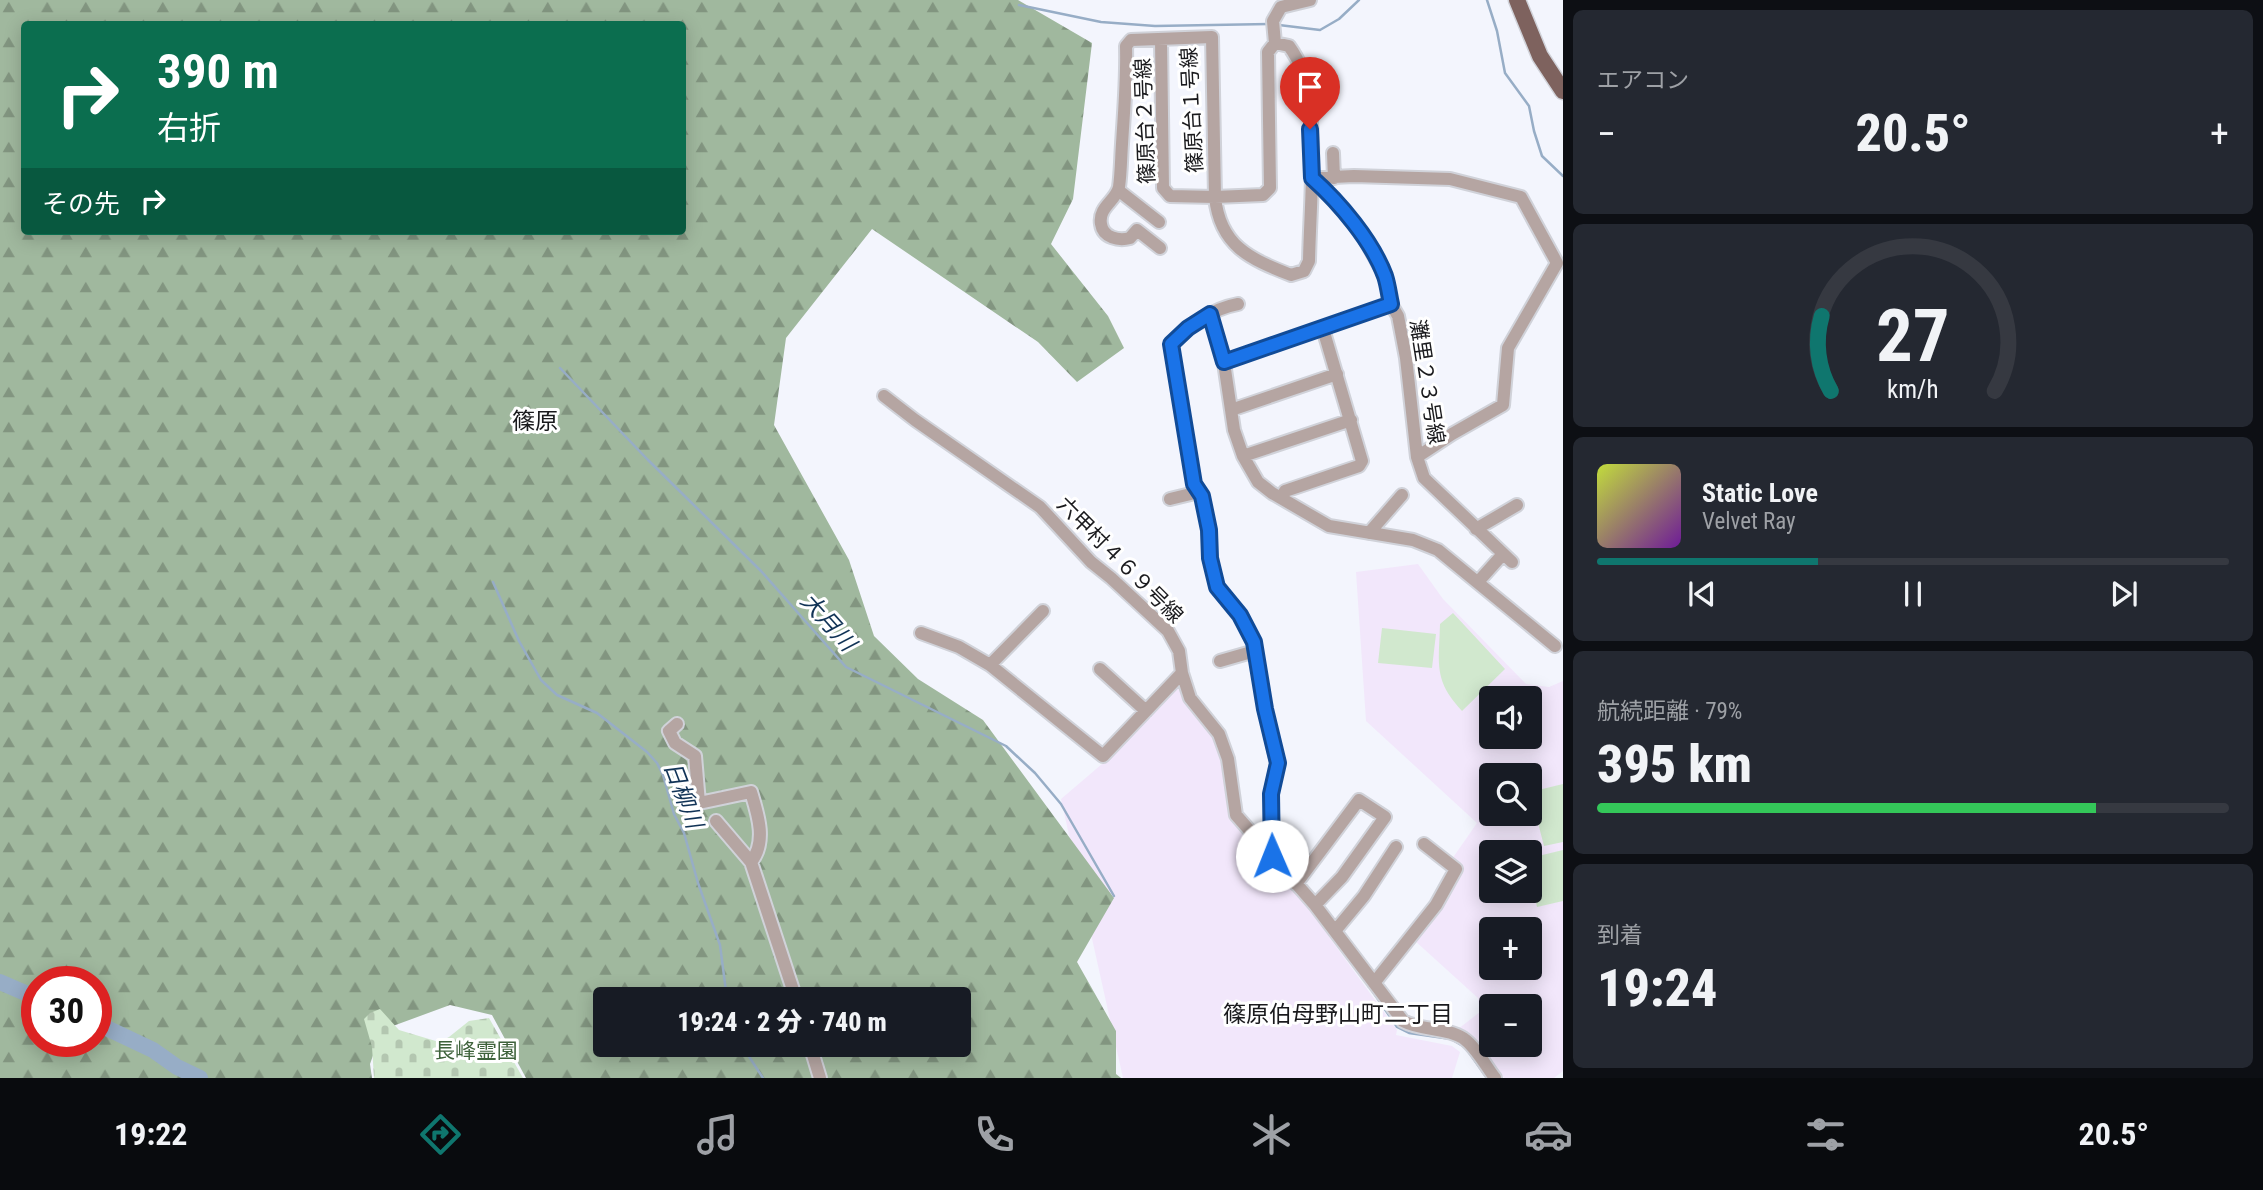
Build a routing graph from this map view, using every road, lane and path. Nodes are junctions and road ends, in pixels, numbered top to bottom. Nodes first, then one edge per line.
1 (1310, 0) edge
2 (1517, 0) edge
3 (1273, 37) junction
4 (1161, 40) junction
5 (1563, 91) edge
6 (1333, 153) dead end
7 (1312, 178) junction
8 (1334, 178) junction
9 (1118, 191) junction
10 (1215, 197) junction
11 (1158, 222) dead end
12 (1160, 248) dead end
13 (1560, 264) edge
14 (1238, 304) dead end
15 (1391, 304) junction
16 (1210, 314) junction
17 (1323, 329) junction
18 (1224, 362) junction
19 (1337, 374) junction
20 (884, 396) dead end
21 (1231, 410) junction
22 (1350, 420) junction
23 (1244, 456) junction
24 (1417, 457) junction
25 (1199, 492) junction
26 (1402, 495) dead end
27 (1281, 498) junction
28 (1170, 499) dead end
29 (1517, 505) dead end
30 (1476, 529) junction
31 (1369, 533) junction
32 (1478, 582) junction
33 (1043, 611) dead end
34 (921, 633) dead end
35 (1555, 646) dead end
36 (1255, 651) junction
37 (1220, 661) dead end
38 (990, 665) junction
39 (1100, 669) dead end
40 (1182, 673) junction
41 (1146, 711) junction
42 (677, 724) dead end
43 (716, 821) dead end
44 (1424, 844) dead end
45 (1396, 847) dead end
46 (1272, 856) junction
47 (751, 862) junction
48 (1296, 884) junction
49 (1315, 905) junction
50 (1335, 931) junction
51 (1374, 983) junction
52 (792, 987) edge
53 (814, 1057) edge
54 (820, 1078) edge
55 (1495, 1078) edge

1 - 3 street
2 - 5 main road
3 - 7 street
3 - 10 street, 篠原台１号線
4 - 9 street, 篠原台１号線
4 - 10 street, 篠原台２号線
4 - 10 street, 篠原台１号線
6 - 8 street
7 - 8 street
7 - 10 street
7 - 15 street, 灘里２３号線
8 - 13 street
9 - 11 street
9 - 12 street
13 - 24 street, 灘里２３号線
14 - 16 street
15 - 17 street
15 - 24 street, 灘里２３号線
16 - 18 street
16 - 25 street
17 - 18 street
17 - 19 street
18 - 21 street
19 - 21 street
19 - 22 street
20 - 40 street, 六甲村４６９号線
21 - 23 street
22 - 23 street
22 - 27 street
23 - 27 street
24 - 30 street
25 - 28 street
25 - 36 street
26 - 31 street
27 - 31 street
29 - 30 street
30 - 32 street
31 - 32 street
32 - 35 street
33 - 38 street
34 - 38 street
36 - 37 street
36 - 46 street
38 - 41 street
39 - 41 street
40 - 41 street
40 - 46 street, 六甲村４６９号線
42 - 47 street
43 - 47 street
44 - 51 street
45 - 50 street
46 - 48 street, 六甲村４６９号線
47 - 52 street
48 - 49 street, 六甲村４６９号線
48 - 49 street
49 - 50 street, 六甲村４６９号線
50 - 51 street, 六甲村４６９号線
51 - 55 street, 六甲村４６９号線
53 - 54 street

